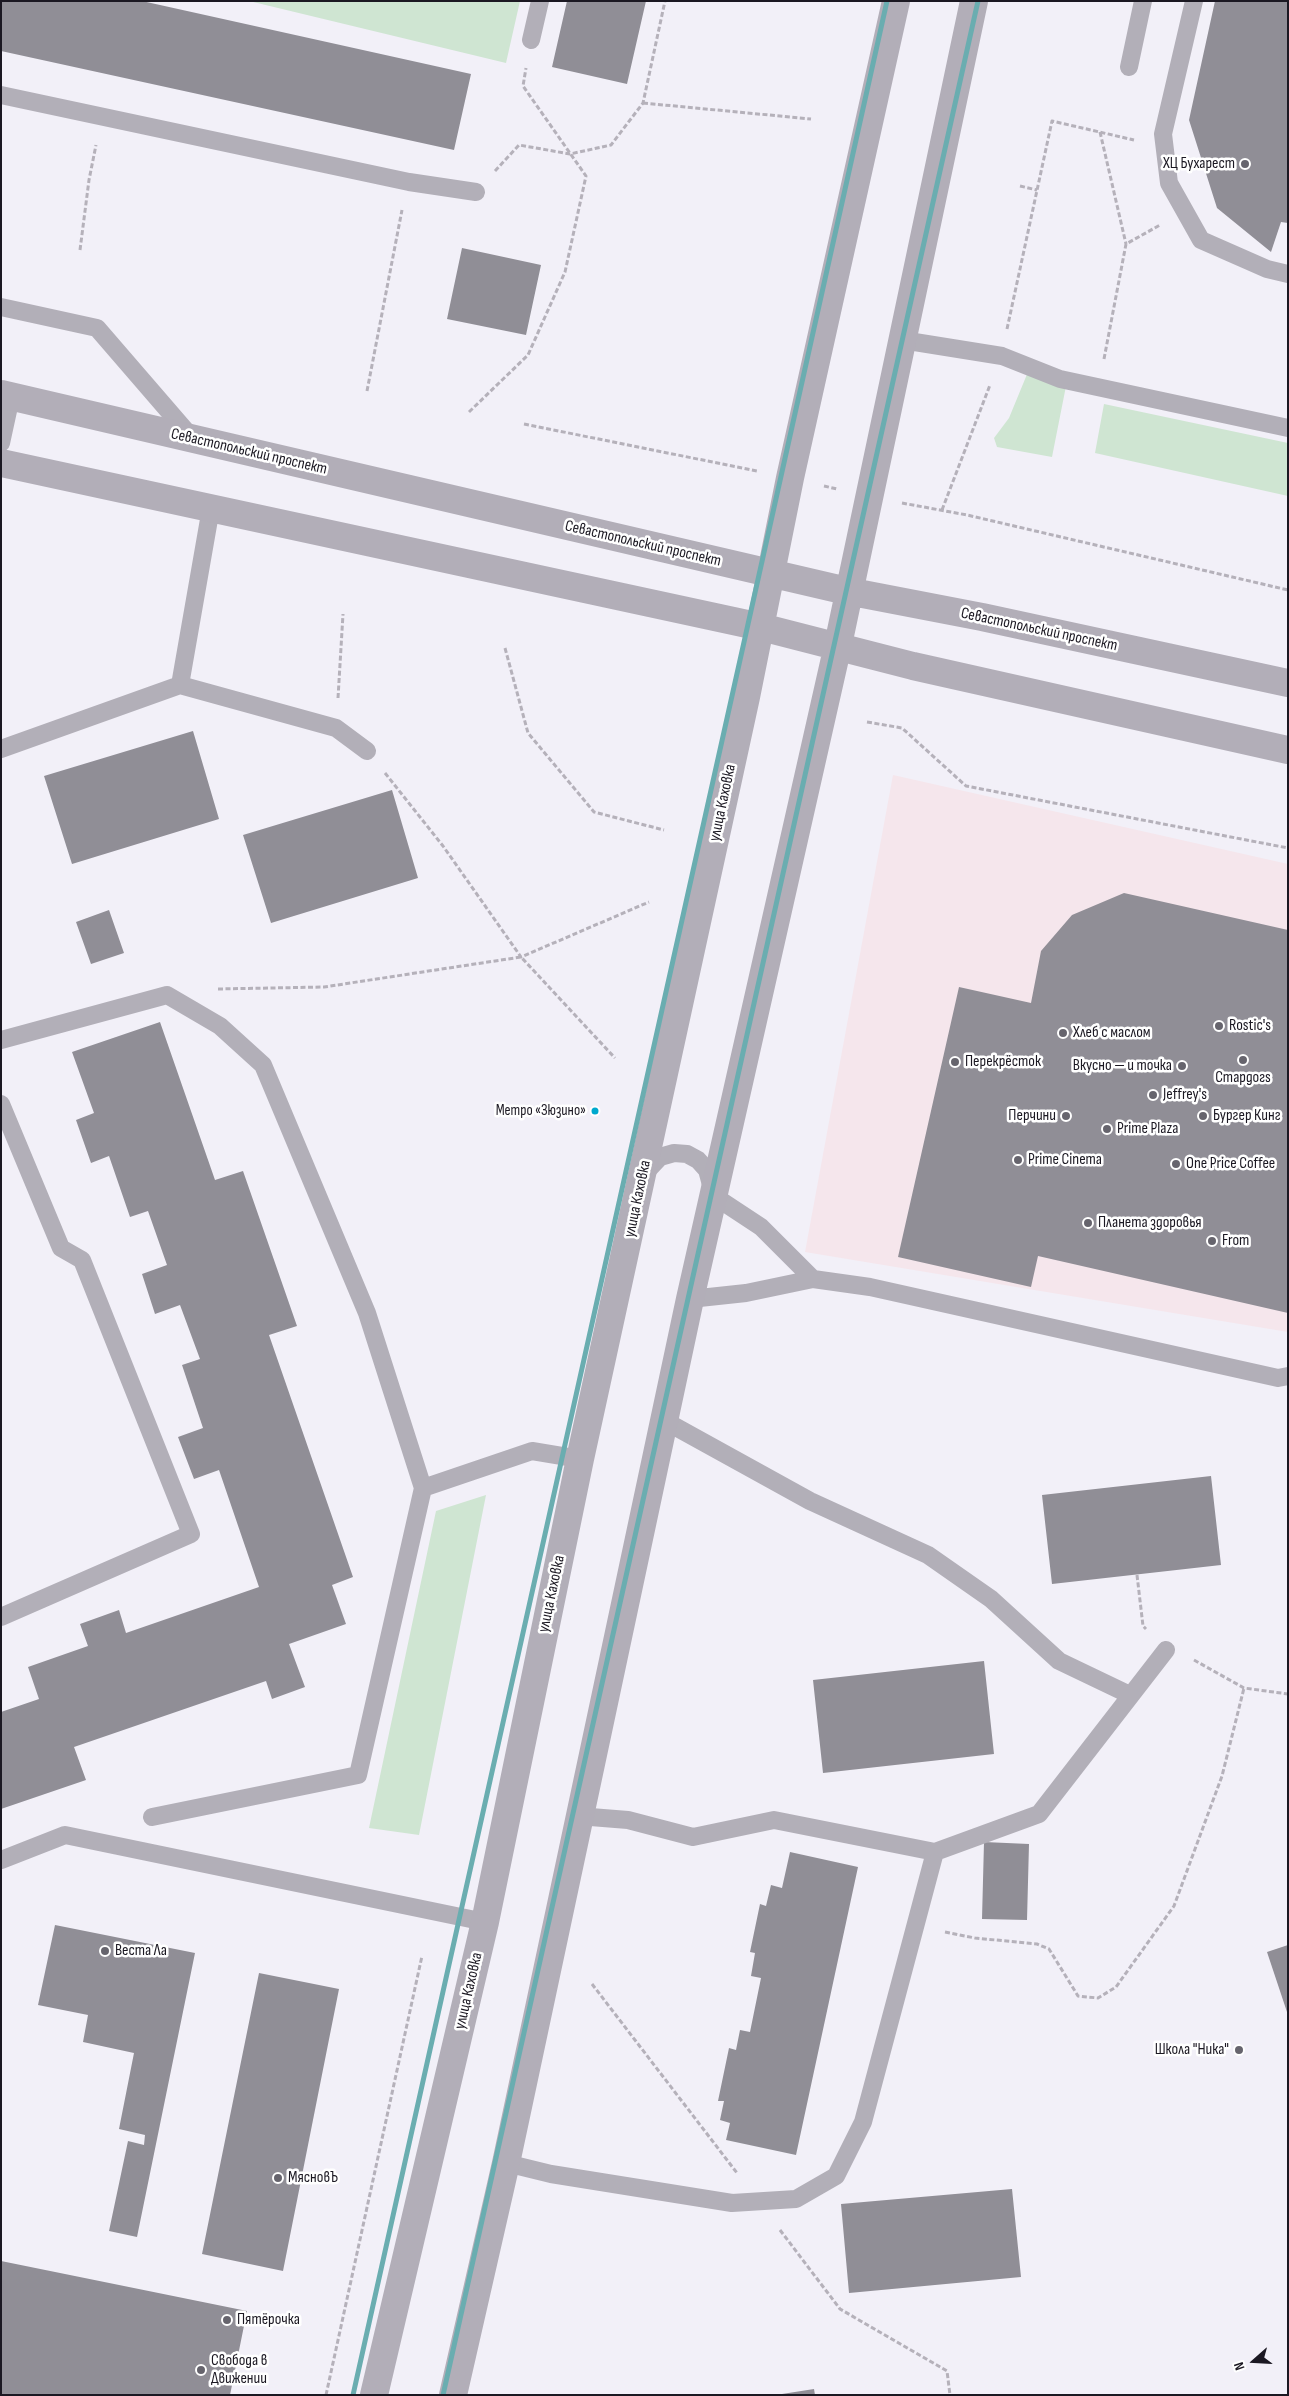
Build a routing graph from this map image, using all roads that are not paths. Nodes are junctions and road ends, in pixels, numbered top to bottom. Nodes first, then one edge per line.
1 (540, 1) edge
2 (896, 1) edge
3 (974, 1) edge
4 (1143, 1) edge
5 (1194, 1) edge
6 (531, 40) road end
7 (1129, 67) dead end
8 (1, 95) edge
9 (476, 192) road end
10 (1288, 274) edge
11 (1, 307) edge
12 (902, 340) junction
13 (6, 395) edge
14 (1288, 428) edge
15 (192, 438) junction
16 (1, 443) edge
17 (1, 463) edge
18 (211, 508) junction
19 (773, 574) junction
20 (848, 591) junction
21 (761, 627) junction
22 (838, 645) junction
23 (1288, 683) edge
24 (180, 685) junction
25 (1, 749) edge
26 (1288, 750) edge
27 (367, 751) road end
28 (1, 1040) edge
29 (1, 1104) edge
30 (643, 1176) junction
31 (714, 1196) junction
32 (813, 1279) junction
33 (690, 1299) junction
34 (1288, 1376) edge
35 (665, 1421) junction
36 (580, 1459) junction
37 (423, 1488) junction
38 (1, 1617) edge
39 (1166, 1650) road end
40 (1130, 1695) junction
41 (152, 1816) dead end
42 (578, 1816) junction
43 (935, 1852) junction
44 (1, 1860) edge
45 (485, 1922) junction
46 (506, 2163) junction
47 (374, 2395) edge
48 (453, 2395) edge

1 - 6 lane
2 - 19 main road, улица Каховка
3 - 12 main road
4 - 7 lane
5 - 10 lane
8 - 9 lane
11 - 15 lane
12 - 14 lane
12 - 20 main road
13 - 15 main road, Севастопольский проспект
13 - 16 lane
15 - 19 main road, Севастопольский проспект
17 - 18 main road
18 - 21 main road
18 - 24 lane
19 - 20 main road, Севастопольский проспект
19 - 21 main road, улица Каховка
20 - 22 main road
20 - 23 main road, Севастопольский проспект
21 - 22 main road
21 - 30 main road, улица Каховка
22 - 26 main road
22 - 31 main road
24 - 25 lane
24 - 27 lane
28 - 37 lane
29 - 38 lane
30 - 31 lane
30 - 36 main road, улица Каховка
31 - 32 lane
31 - 33 main road
32 - 33 lane
32 - 34 lane
33 - 35 main road
35 - 40 lane
35 - 42 main road
36 - 37 lane
36 - 45 main road, улица Каховка
37 - 41 lane
39 - 40 lane
40 - 43 lane
42 - 43 lane
42 - 46 main road
43 - 46 lane
44 - 45 lane
45 - 47 main road, улица Каховка
46 - 48 main road

